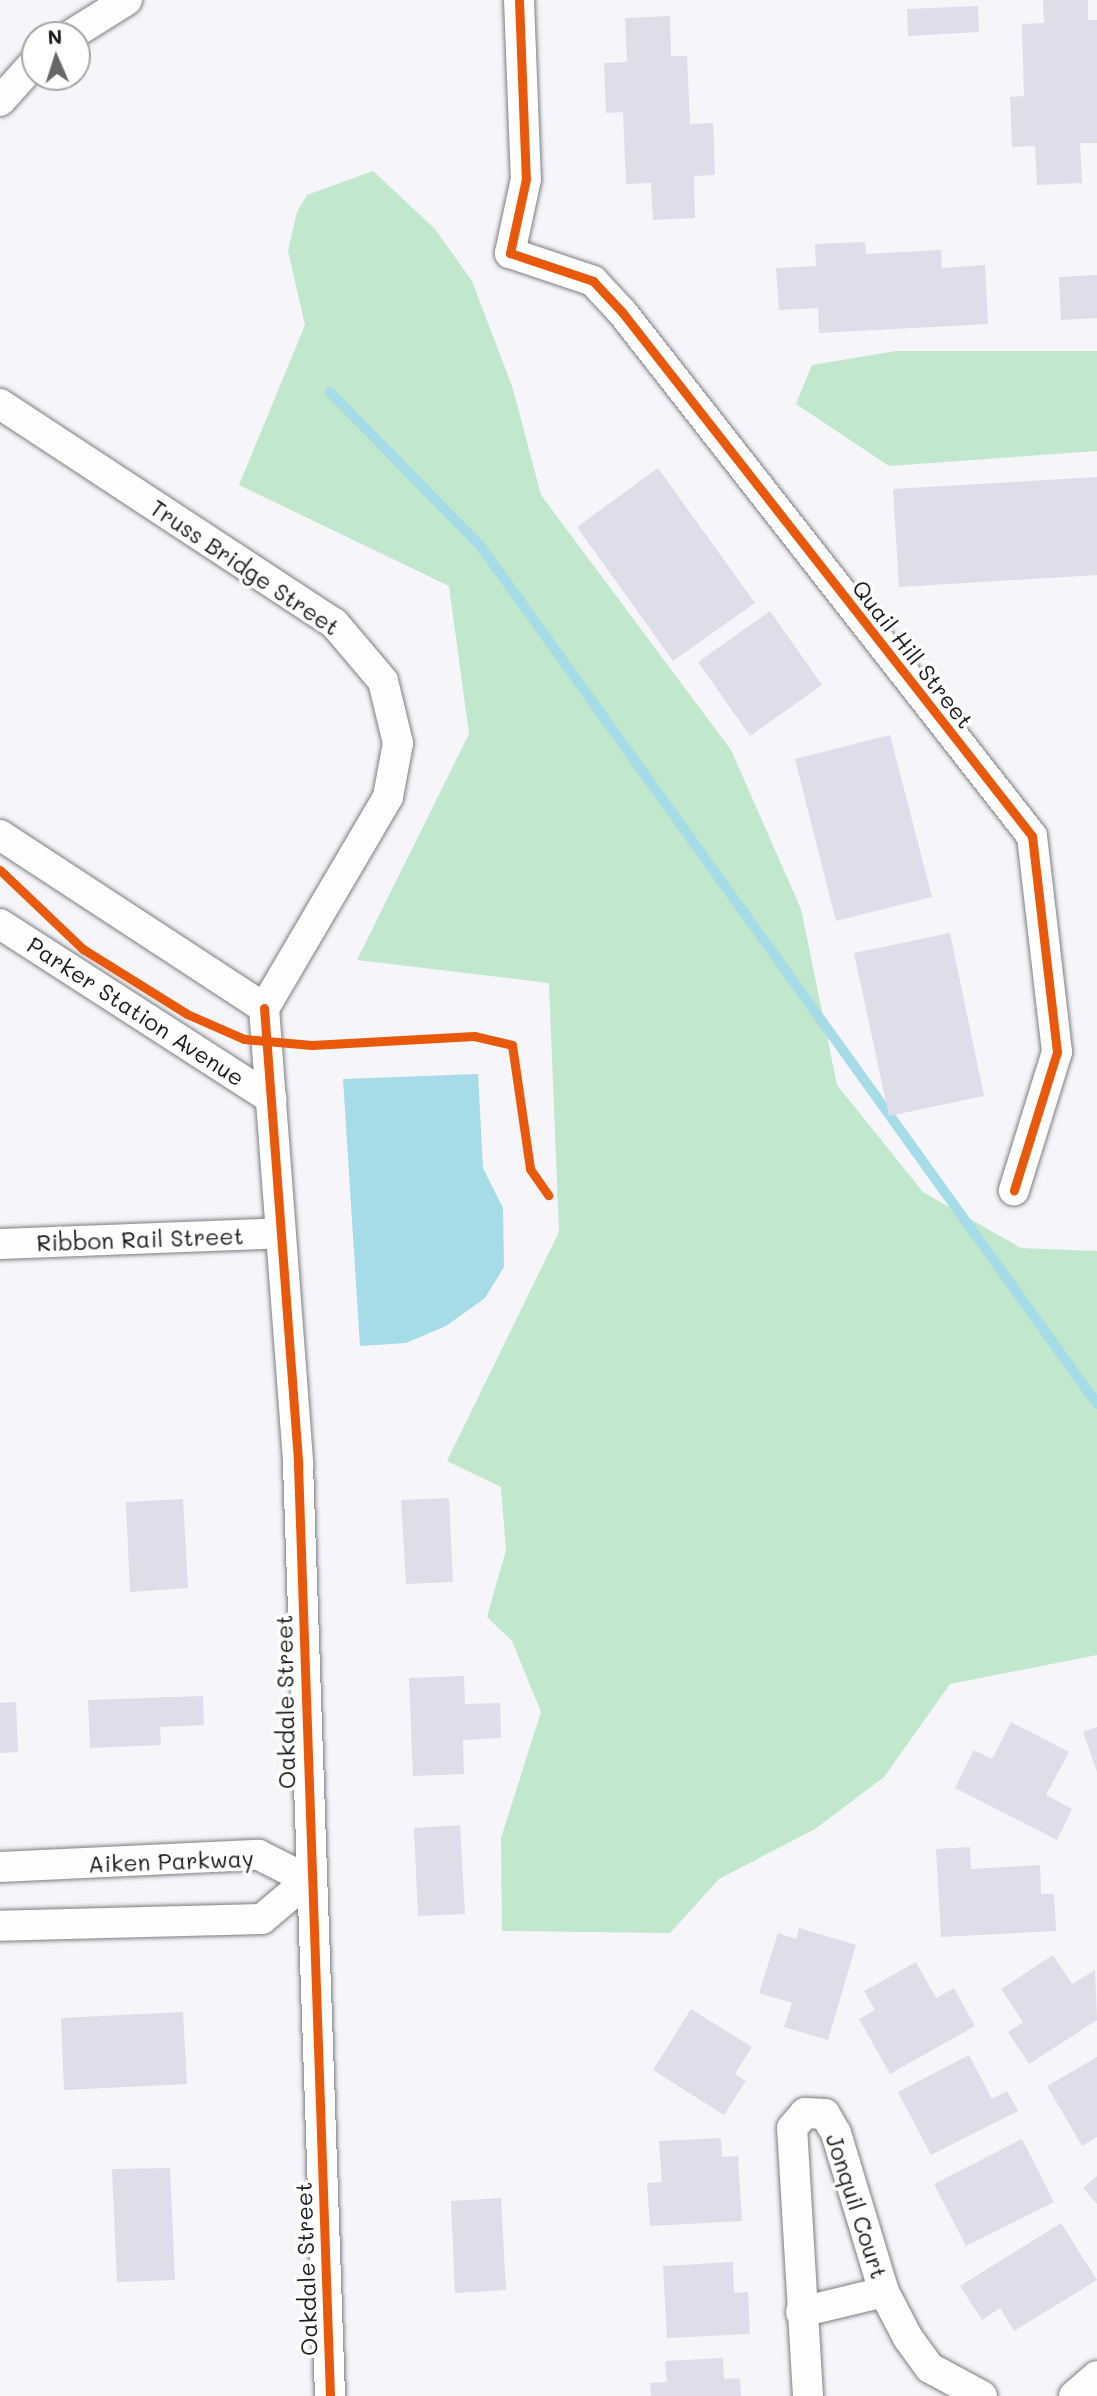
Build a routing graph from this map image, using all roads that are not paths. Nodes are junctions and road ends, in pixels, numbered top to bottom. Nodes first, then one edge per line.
1 (127, 0) edge
2 (519, 0) edge
3 (91, 22) edge
4 (21, 78) edge
5 (0, 101) edge
6 (0, 404) edge
7 (0, 835) edge
8 (0, 923) edge
9 (264, 1008) junction
10 (272, 1099) junction
11 (1014, 1190) dead end
12 (279, 1233) junction
13 (0, 1244) edge
14 (0, 1867) edge
15 (308, 1880) junction
16 (0, 1926) edge
17 (884, 2292) junction
18 (800, 2312) junction
19 (1097, 2376) edge
20 (330, 2396) edge
21 (808, 2396) edge
22 (982, 2396) edge
23 (1074, 2396) edge

1 - 3 street
2 - 11 street, Quail Hill Street
4 - 5 street
6 - 9 street, Truss Bridge Street
7 - 9 street
8 - 10 street, Parker Station Avenue
9 - 10 street, Oakdale Street
10 - 12 street, Oakdale Street
12 - 13 street, Ribbon Rail Street
12 - 15 street, Oakdale Street
14 - 15 street, Aiken Parkway
15 - 16 street
15 - 20 street, Oakdale Street
17 - 18 street
17 - 18 street, Jonquil Court
17 - 22 street, Jonquil Court
18 - 21 street, Jonquil Court
19 - 23 street

